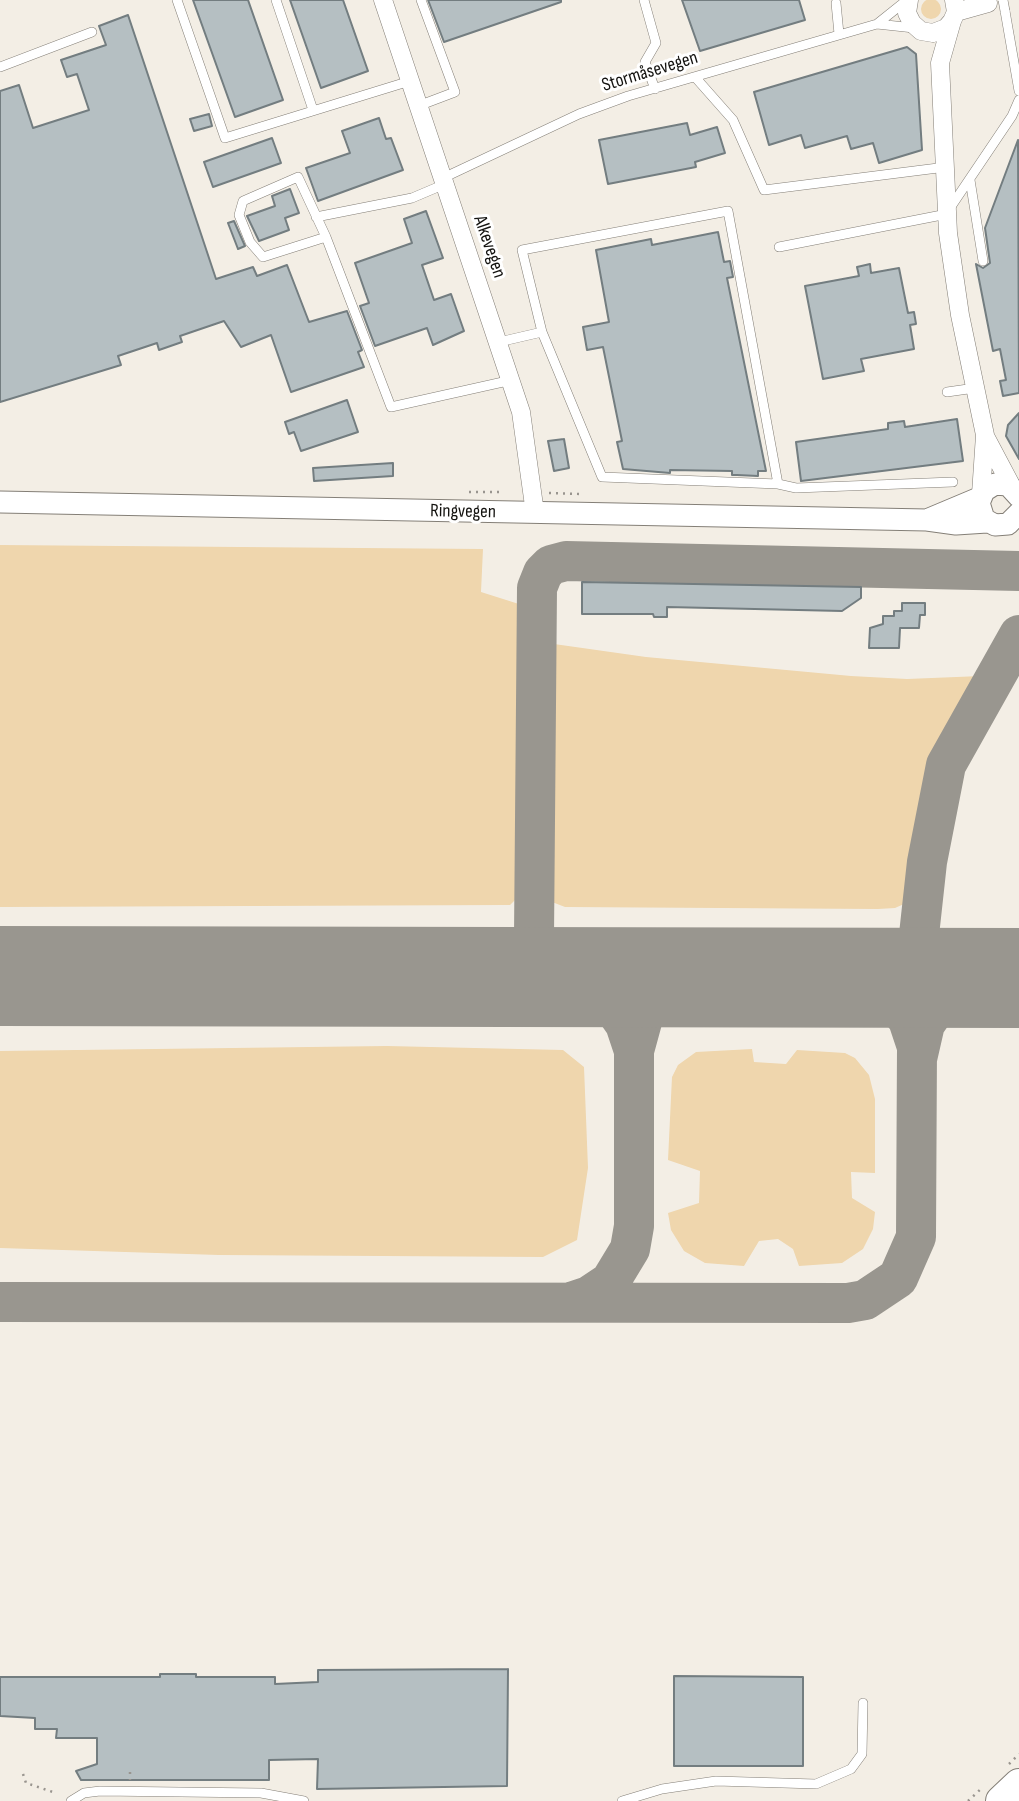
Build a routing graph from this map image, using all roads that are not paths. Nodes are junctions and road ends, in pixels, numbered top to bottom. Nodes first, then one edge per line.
1 (177, 0) edge
2 (276, 0) edge
3 (383, 0) edge
4 (421, 0) edge
5 (644, 0) edge
6 (908, 0) edge
7 (995, 1) edge
8 (836, 3) dead end
9 (954, 11) edge
10 (877, 24) junction
11 (922, 31) junction
12 (92, 32) dead end
13 (839, 34) junction
14 (940, 63) junction
15 (0, 67) edge
16 (695, 77) junction
17 (410, 81) junction
18 (655, 89) junction
19 (1019, 91) edge
20 (1019, 100) edge
21 (418, 106) junction
22 (313, 110) junction
23 (946, 167) junction
24 (970, 180) junction
25 (444, 181) junction
26 (947, 213) junction
27 (316, 217) junction
28 (326, 237) junction
29 (779, 247) dead end
30 (984, 261) dead end
31 (542, 332) junction
32 (499, 342) junction
33 (512, 380) junction
34 (975, 388) junction
35 (947, 392) dead end
36 (985, 435) junction
37 (953, 482) dead end
38 (778, 484) junction
39 (980, 496) junction
40 (0, 502) edge
41 (1017, 504) edge
42 (535, 513) junction
43 (927, 520) junction
44 (987, 522) junction
45 (863, 1703) dead end
46 (1019, 1784) edge
47 (71, 1801) edge
48 (304, 1801) edge
49 (622, 1801) edge
50 (1001, 1801) edge

1 - 22 lane
2 - 22 lane
3 - 17 street, Alkevegen
4 - 21 lane
5 - 18 lane
6 - 10 lane
6 - 11 street
7 - 9 street
7 - 19 lane, bridge
8 - 13 lane
9 - 11 street
9 - 14 street
10 - 11 lane
10 - 13 lane, Stormåsevegen
11 - 14 street
12 - 15 lane
13 - 16 lane, Stormåsevegen
14 - 23 street
16 - 18 lane, Stormåsevegen
16 - 23 lane
17 - 21 street, Alkevegen
17 - 22 lane
18 - 25 lane, Stormåsevegen
20 - 24 lane
21 - 25 street, Alkevegen
23 - 26 street
24 - 26 lane
24 - 30 lane
25 - 27 lane, Stormåsevegen
25 - 32 street, Alkevegen
26 - 29 lane
26 - 34 street
27 - 28 lane
27 - 28 lane
28 - 33 lane
31 - 32 lane
31 - 38 lane
31 - 38 lane
32 - 33 street, Alkevegen
33 - 42 street, Alkevegen
34 - 35 lane
34 - 36 street
36 - 39 street
36 - 41 street
37 - 38 lane
39 - 41 street
39 - 43 street, Ringvegen
39 - 44 street
40 - 42 street, Ringvegen
41 - 44 street
42 - 43 street, Ringvegen
43 - 44 street, Ringvegen
45 - 49 lane
46 - 50 highway
47 - 48 lane

